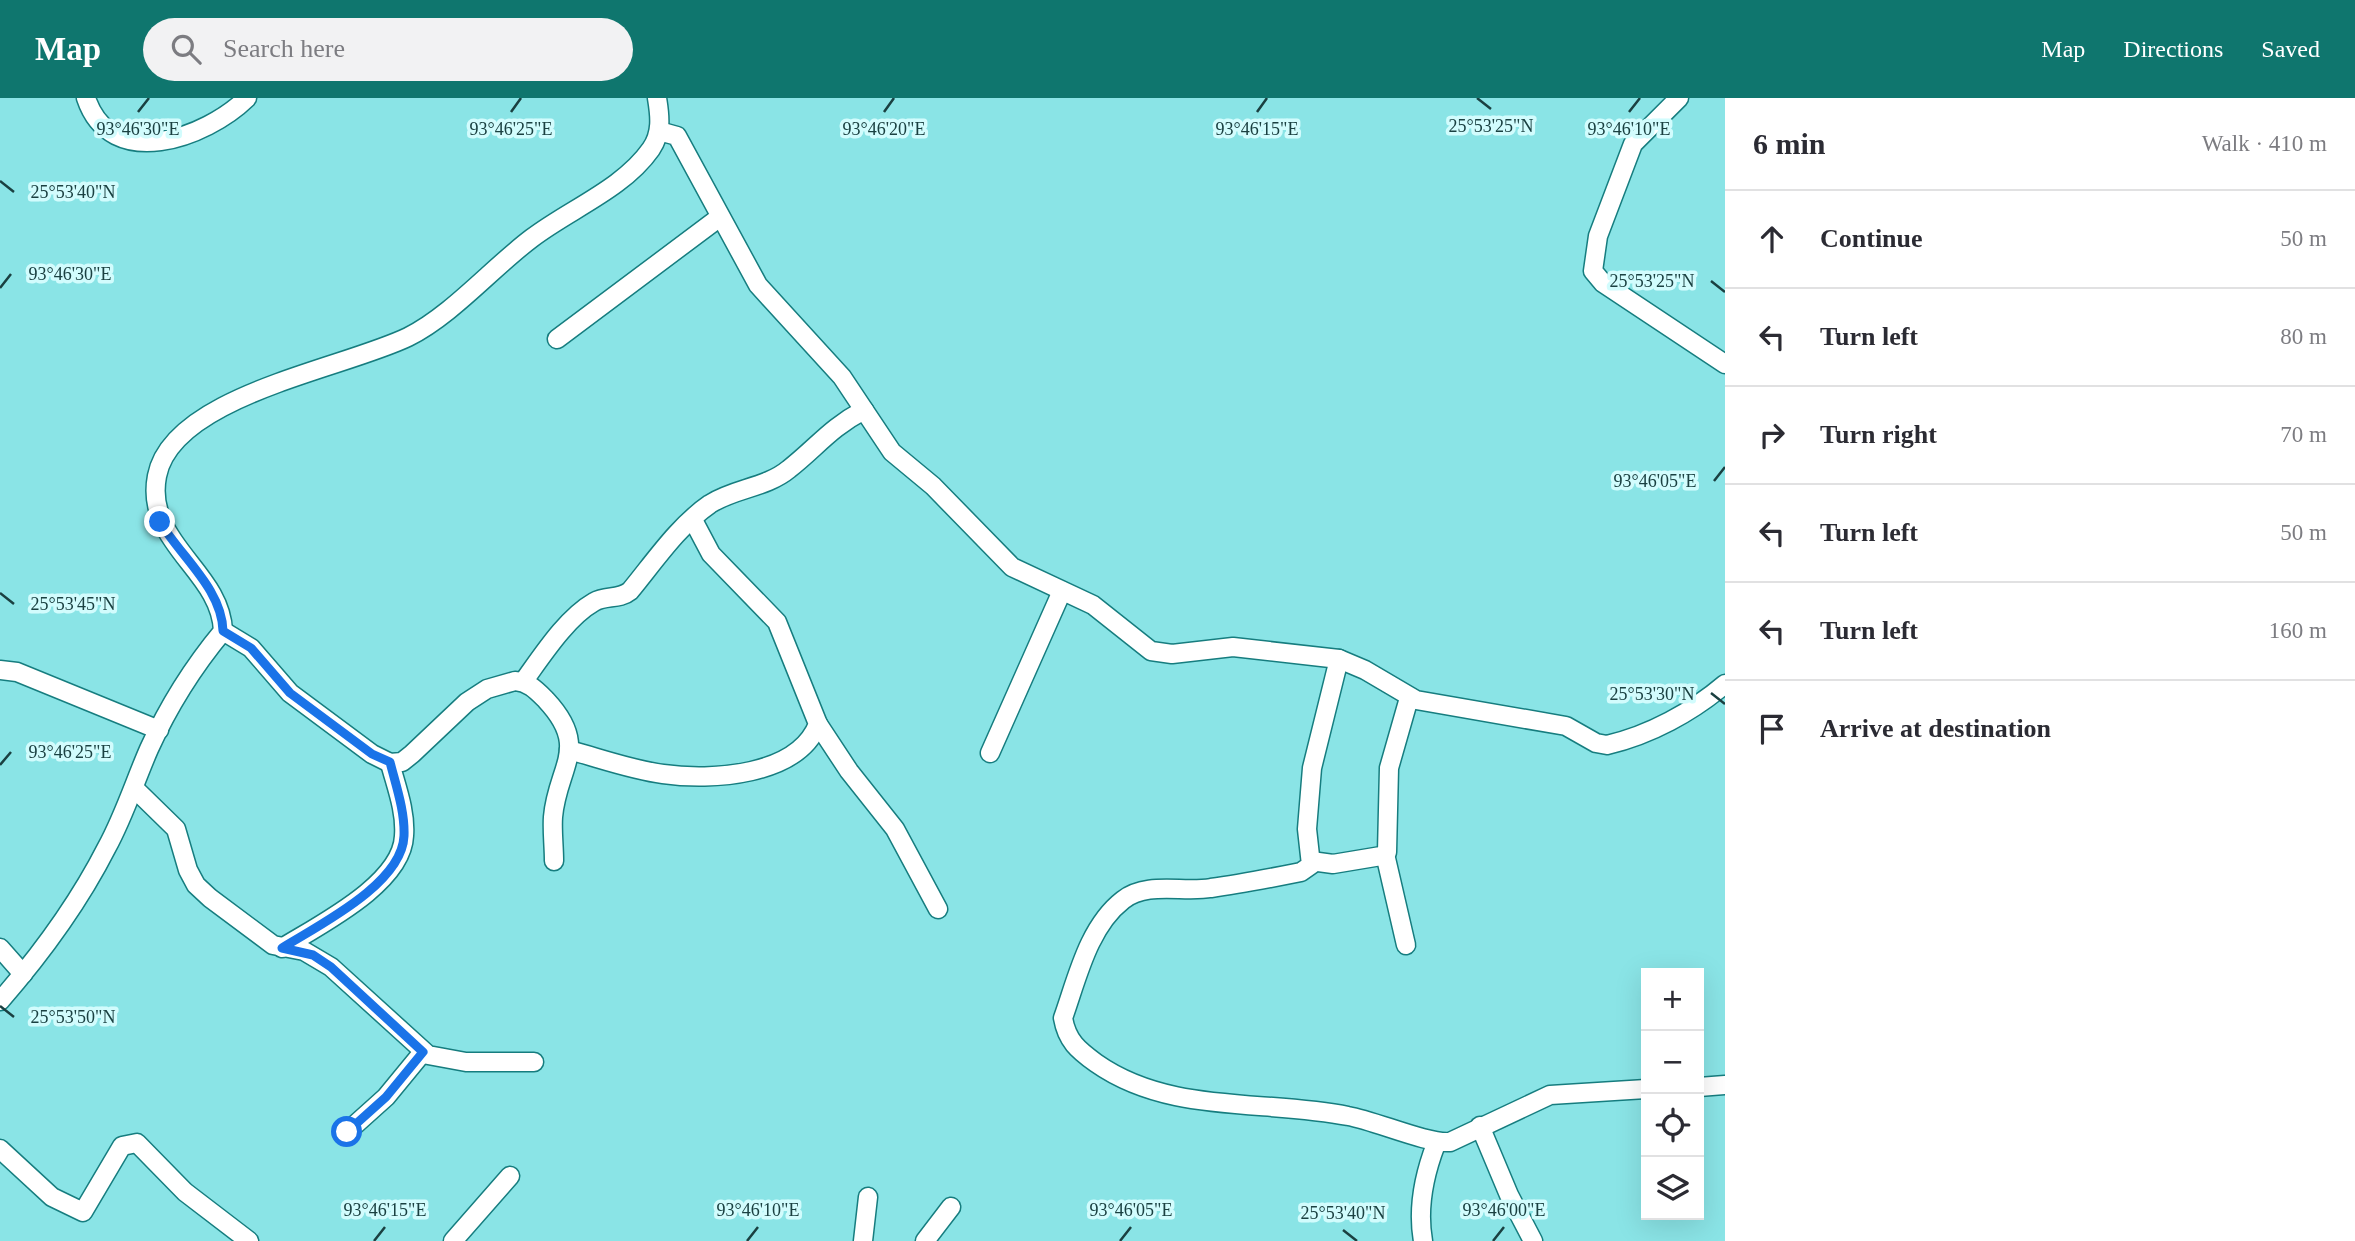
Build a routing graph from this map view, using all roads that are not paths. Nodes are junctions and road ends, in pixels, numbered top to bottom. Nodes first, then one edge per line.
1 (86, 98) edge
2 (247, 98) edge
3 (657, 98) edge
4 (1679, 98) edge
5 (659, 131) junction
6 (720, 217) junction
7 (557, 339) dead end
8 (1725, 364) edge
9 (864, 410) junction
10 (693, 520) junction
11 (1062, 592) junction
12 (223, 631) junction
13 (1339, 659) junction
14 (0, 670) edge
15 (523, 682) junction
16 (1725, 684) edge
17 (1409, 698) junction
18 (818, 724) junction
19 (159, 730) junction
20 (569, 750) junction
21 (990, 753) dead end
22 (390, 762) junction
23 (134, 788) junction
24 (1385, 854) junction
25 (554, 861) dead end
26 (1311, 861) junction
27 (938, 909) dead end
28 (1405, 945) dead end
29 (0, 948) edge
30 (282, 948) junction
31 (23, 974) junction
32 (0, 1001) edge
33 (423, 1052) junction
34 (534, 1062) dead end
35 (1725, 1085) edge
36 (1704, 1087) edge
37 (1641, 1089) edge
38 (1480, 1126) junction
39 (347, 1132) dead end
40 (1436, 1143) junction
41 (0, 1149) edge
42 (510, 1176) dead end
43 (868, 1197) dead end
44 (951, 1206) dead end
45 (249, 1241) edge
46 (453, 1241) edge
47 (863, 1241) edge
48 (925, 1241) edge
49 (1423, 1241) edge
50 (1533, 1241) edge

1 - 2 street
3 - 5 street
4 - 8 street
5 - 6 street
5 - 12 street
6 - 7 street
6 - 9 street
9 - 10 street
9 - 11 street
10 - 15 street
10 - 18 street
11 - 13 street
11 - 21 street
12 - 19 street
12 - 22 street
13 - 17 street
13 - 26 street
14 - 19 street
15 - 20 street
15 - 22 street
16 - 17 street
17 - 24 street
18 - 20 street
18 - 27 street
19 - 23 street
20 - 25 street
22 - 30 street
23 - 30 street
23 - 31 street
24 - 26 street
24 - 28 street
26 - 40 street
29 - 31 street
30 - 33 street
31 - 32 street
33 - 34 street
33 - 39 street
35 - 36 street
37 - 38 street
38 - 40 street
38 - 50 street
40 - 49 street
41 - 45 street
42 - 46 street
43 - 47 street
44 - 48 street

